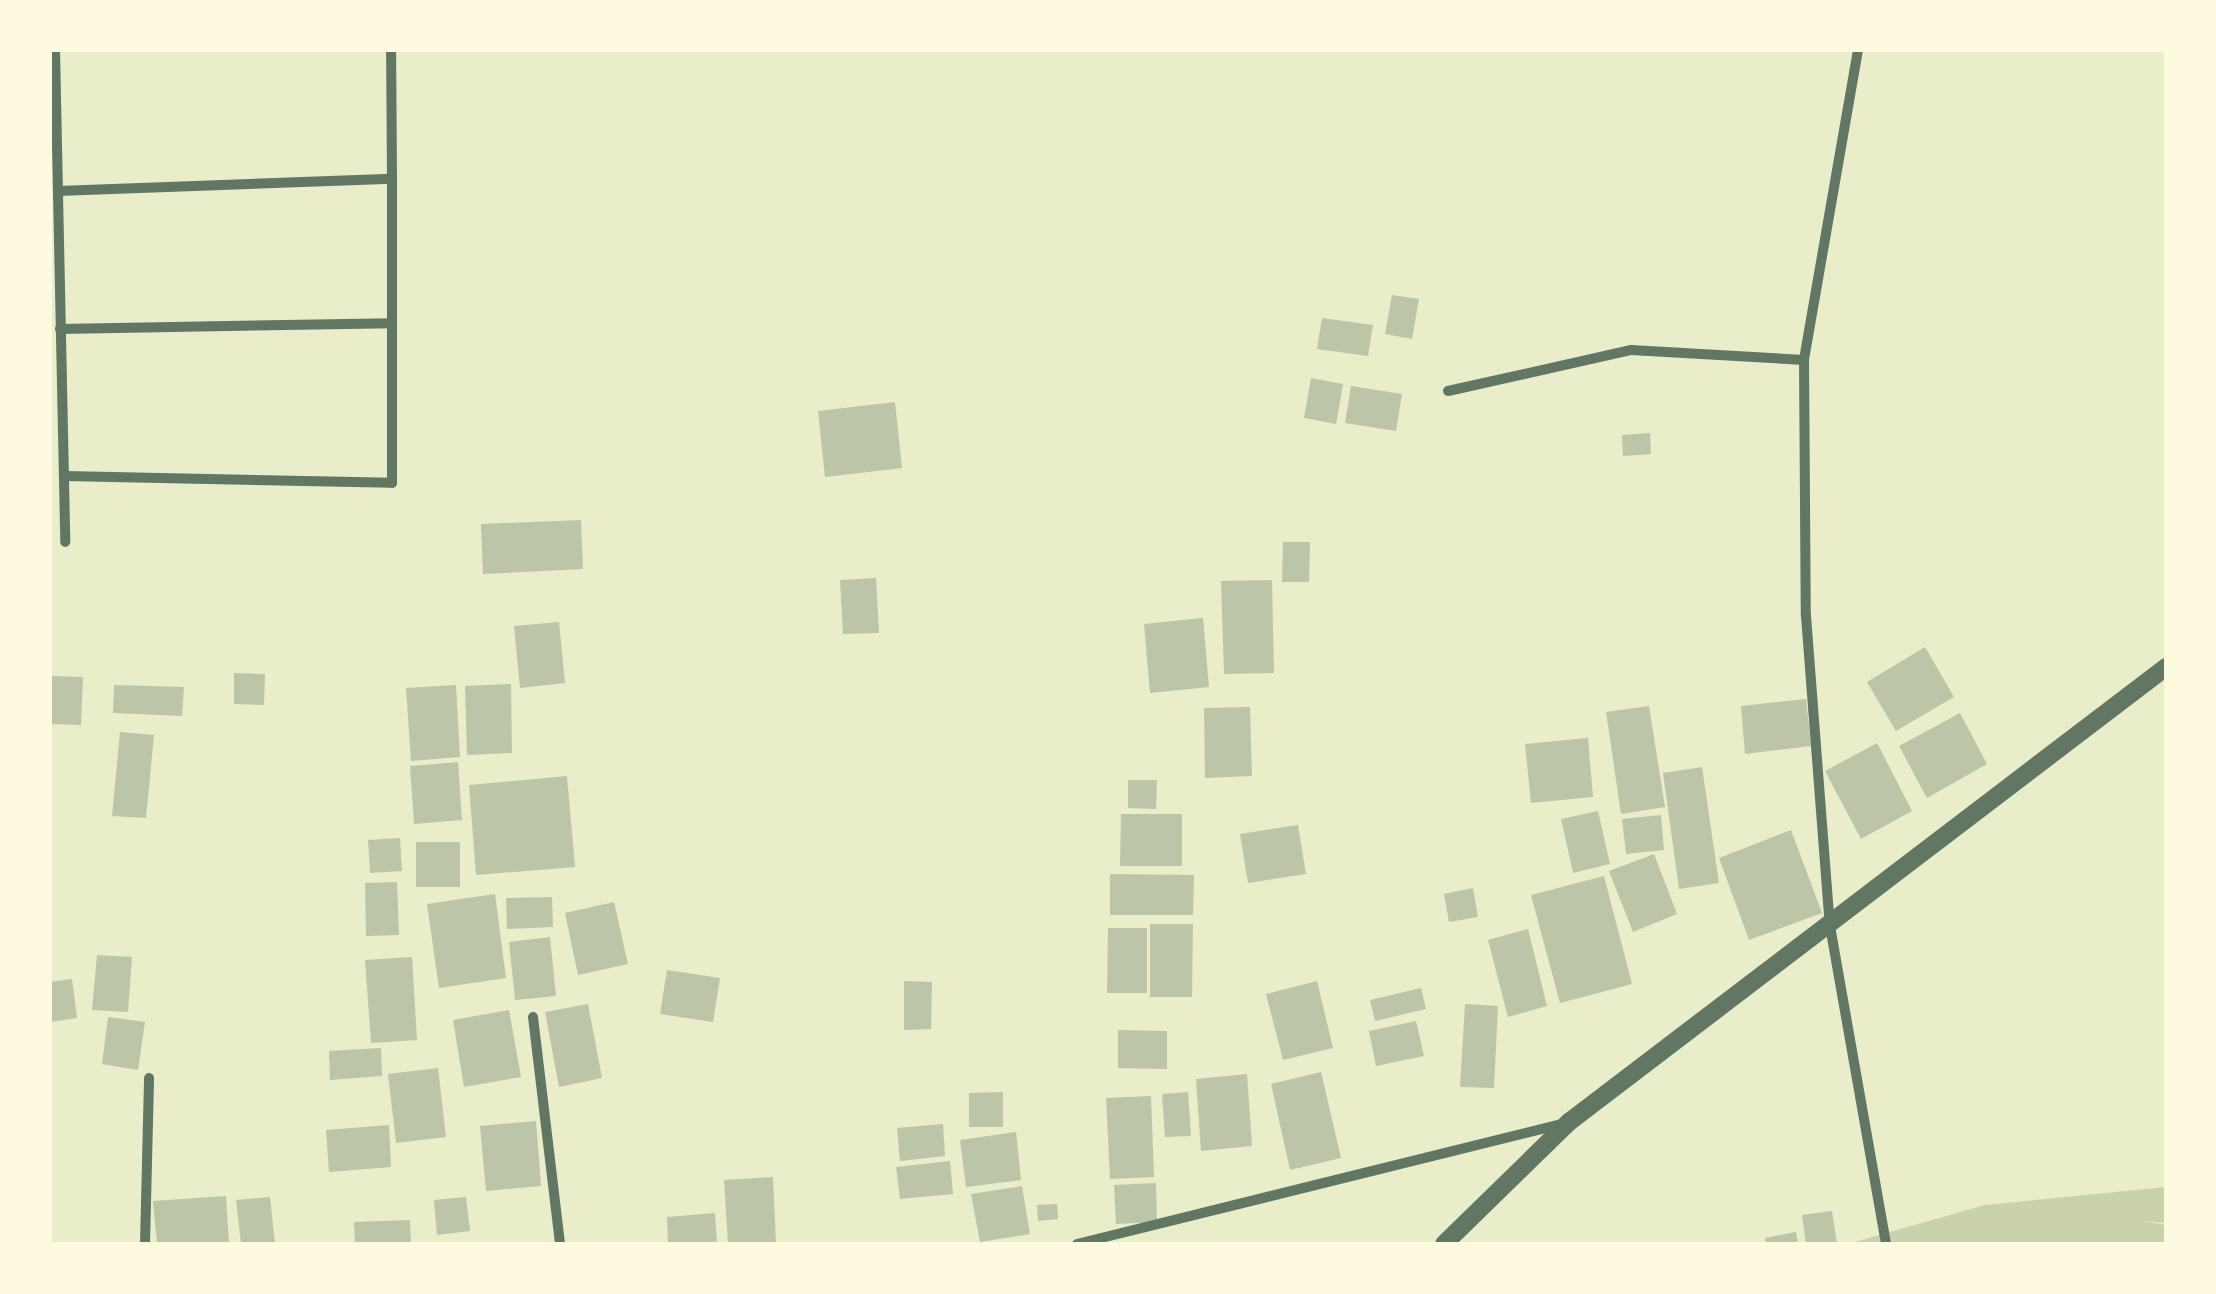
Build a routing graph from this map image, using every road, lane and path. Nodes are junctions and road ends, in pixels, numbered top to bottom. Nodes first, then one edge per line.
1 (55, 50) edge
2 (391, 50) edge
3 (1858, 50) edge
4 (392, 178) junction
5 (58, 192) junction
6 (54, 227) edge
7 (392, 323) junction
8 (60, 329) junction
9 (1804, 360) junction
10 (1448, 391) dead end
11 (64, 476) junction
12 (65, 542) dead end
13 (2166, 667) edge
14 (1830, 926) junction
15 (532, 1016) dead end
16 (149, 1078) dead end
17 (1568, 1122) junction
18 (145, 1244) edge
19 (560, 1244) edge
20 (1077, 1244) edge
21 (1444, 1244) edge
22 (1886, 1244) edge

1 - 5 street
2 - 4 street
3 - 9 street
4 - 5 street
4 - 7 street
5 - 6 street
6 - 8 street
7 - 8 street
7 - 11 street
8 - 11 street
9 - 10 street
9 - 14 street
11 - 12 street
13 - 14 street
14 - 17 street
14 - 22 street
15 - 19 street
16 - 18 street
17 - 20 street
17 - 21 street

